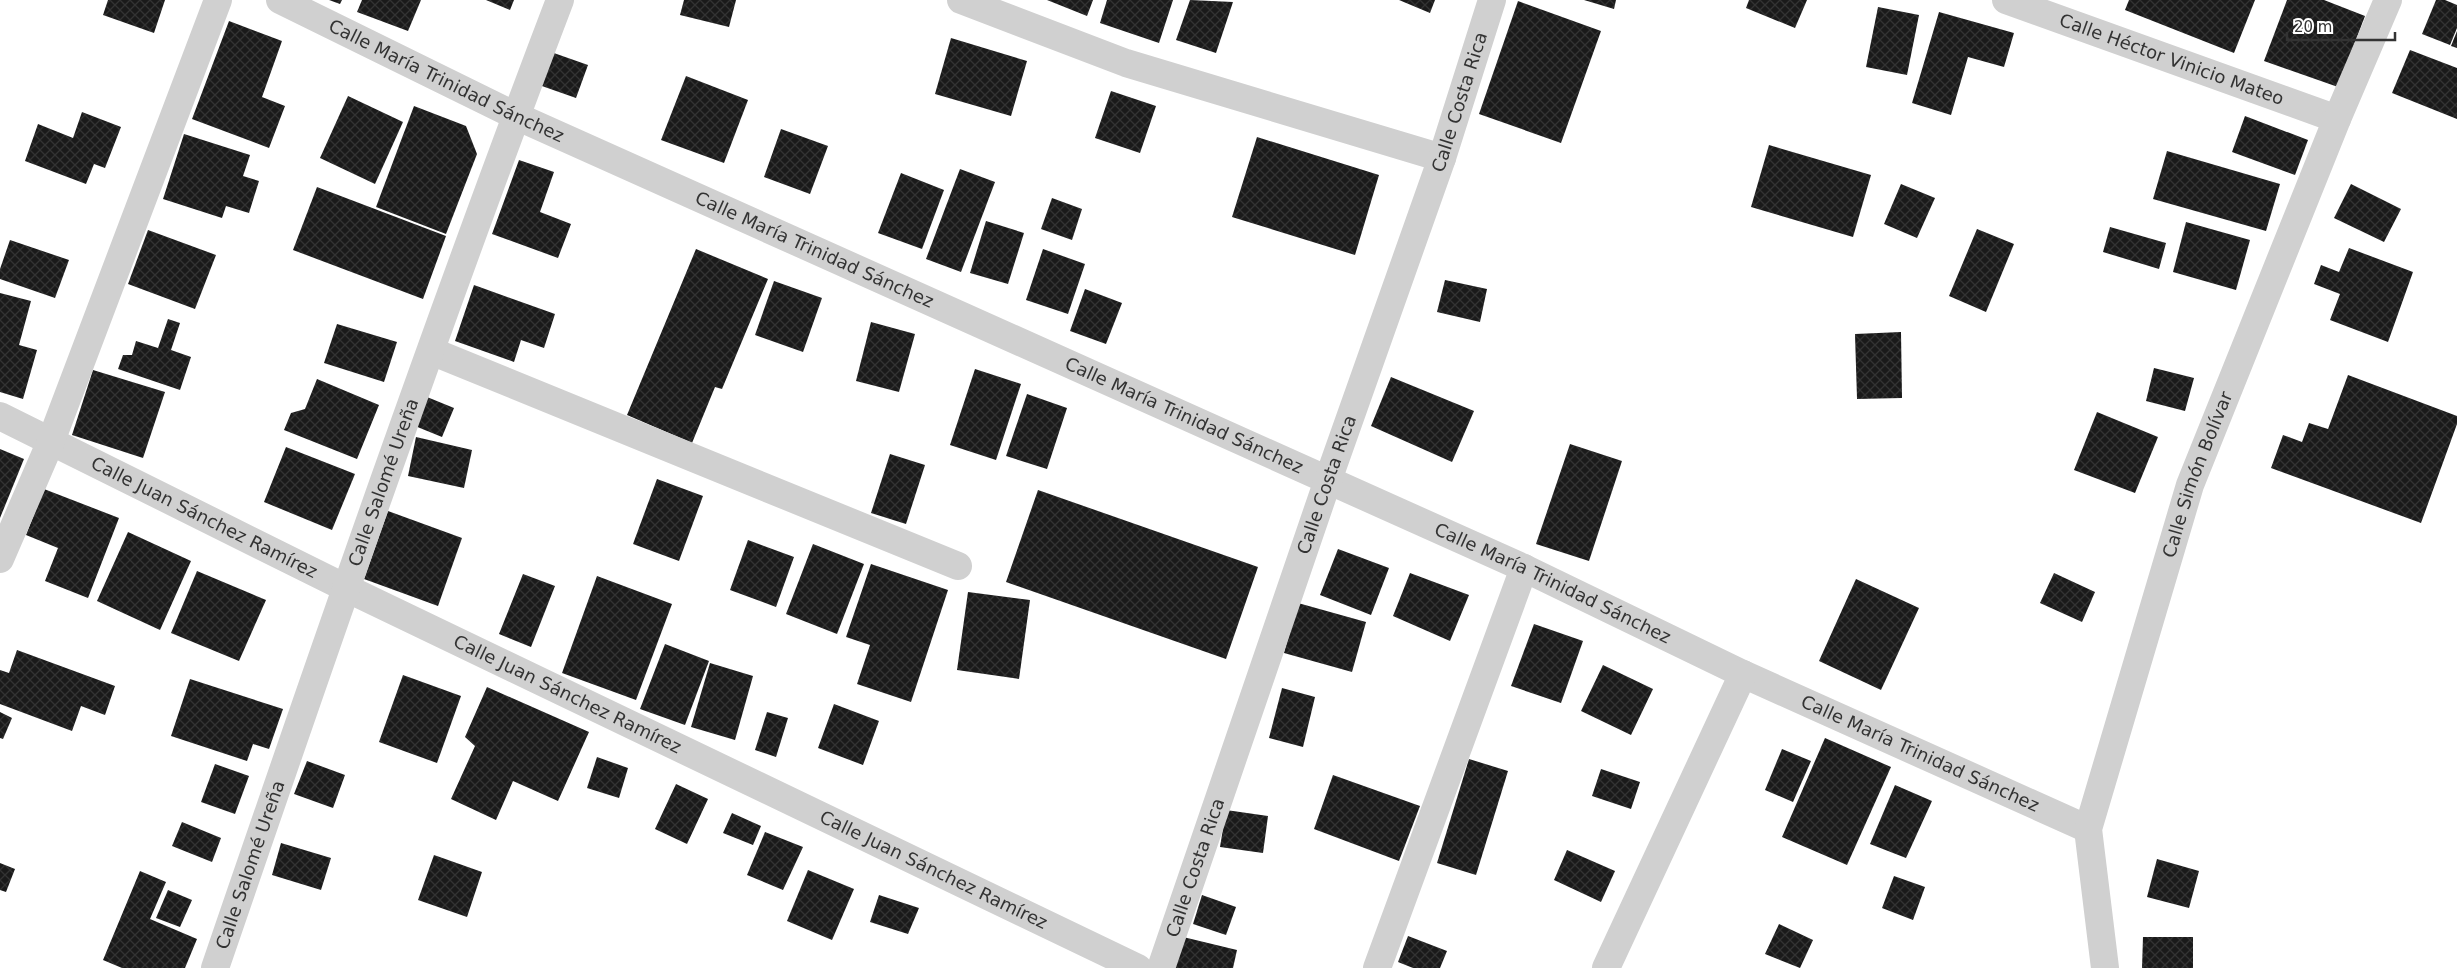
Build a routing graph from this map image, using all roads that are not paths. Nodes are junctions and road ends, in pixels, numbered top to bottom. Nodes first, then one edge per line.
1 (218, 0) edge
2 (280, 0) edge
3 (560, 0) edge
4 (961, 0) edge
5 (1492, 0) edge
6 (2006, 0) edge
7 (2388, 0) edge
8 (516, 116) junction
9 (2337, 119) junction
10 (1442, 158) junction
11 (431, 351) junction
12 (0, 416) edge
13 (51, 441) junction
14 (1328, 480) junction
15 (0, 559) edge
16 (958, 566) dead end
17 (1524, 568) junction
18 (346, 588) junction
19 (1743, 674) junction
20 (2088, 829) junction
21 (215, 968) edge
22 (1138, 968) edge
23 (1161, 968) edge
24 (1377, 968) edge
25 (1606, 968) edge
26 (2104, 968) edge

1 - 13 street
2 - 8 street, Calle María Trinidad Sánchez
3 - 8 street, Calle Salomé Ureña
4 - 10 street
5 - 10 street, Calle Costa Rica
6 - 9 street, Calle Héctor Vinicio Mateo
7 - 9 street, Calle Simón Bolívar
8 - 11 street, Calle Salomé Ureña
8 - 14 street, Calle María Trinidad Sánchez
9 - 20 street, Calle Simón Bolívar
10 - 14 street, Calle Costa Rica
11 - 16 street
11 - 18 street, Calle Salomé Ureña
12 - 13 street, Calle Juan Sánchez Ramírez
13 - 15 street
13 - 18 street, Calle Juan Sánchez Ramírez
14 - 17 street, Calle María Trinidad Sánchez
14 - 23 street, Calle Costa Rica
17 - 19 street, Calle María Trinidad Sánchez
17 - 24 street
18 - 21 street, Calle Salomé Ureña
18 - 22 street, Calle Juan Sánchez Ramírez
19 - 20 street, Calle María Trinidad Sánchez
19 - 25 street
20 - 26 street, Calle Simón Bolívar

